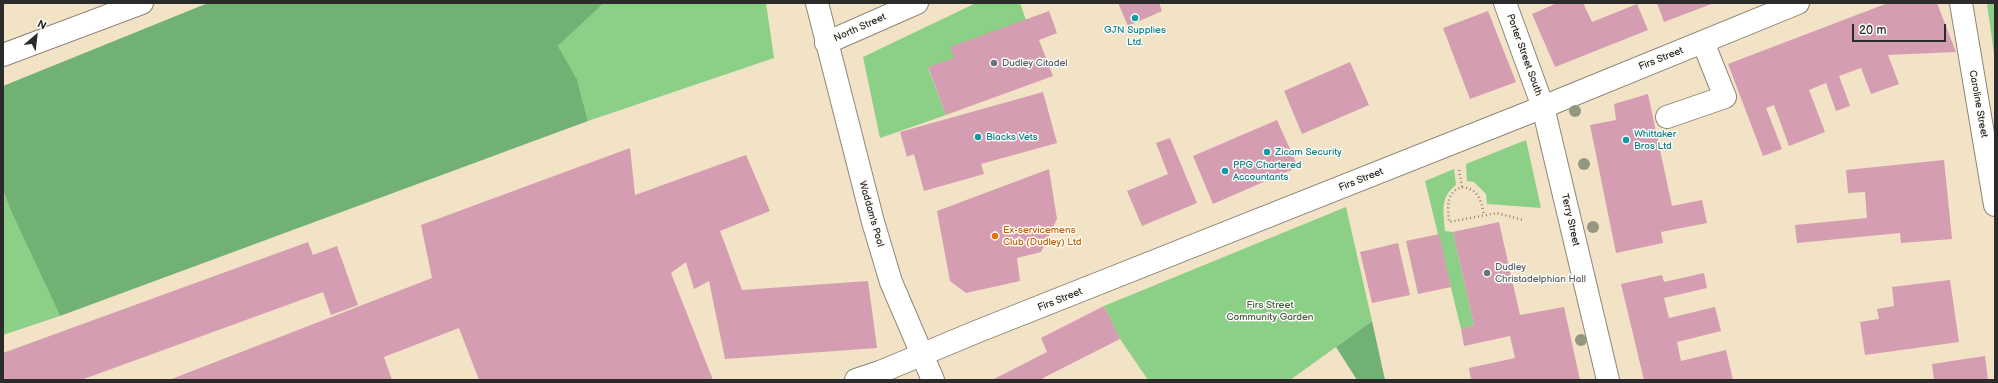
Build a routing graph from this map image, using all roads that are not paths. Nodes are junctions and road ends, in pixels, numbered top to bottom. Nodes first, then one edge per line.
1 (142, 3) edge
2 (817, 3) edge
3 (917, 3) edge
4 (1505, 3) edge
5 (1798, 3) edge
6 (1961, 3) edge
7 (1703, 42) junction
8 (826, 43) junction
9 (3, 55) edge
10 (1543, 107) junction
11 (1667, 117) dead end
12 (1991, 155) edge
13 (1995, 205) edge
14 (923, 354) junction
15 (856, 380) edge
16 (933, 380) edge
17 (1608, 380) edge

1 - 9 main road
2 - 8 main road, Waddam's Pool
3 - 8 main road, North Street
4 - 10 main road, Porter Street South
5 - 7 main road, Firs Street
6 - 12 main road, Caroline Street
7 - 10 main road, Firs Street
7 - 11 main road
8 - 14 main road, Waddam's Pool
10 - 14 main road, Firs Street
10 - 17 main road, Terry Street
12 - 13 main road, Caroline Street
14 - 15 main road, Firs Street
14 - 16 main road, Waddam's Pool

